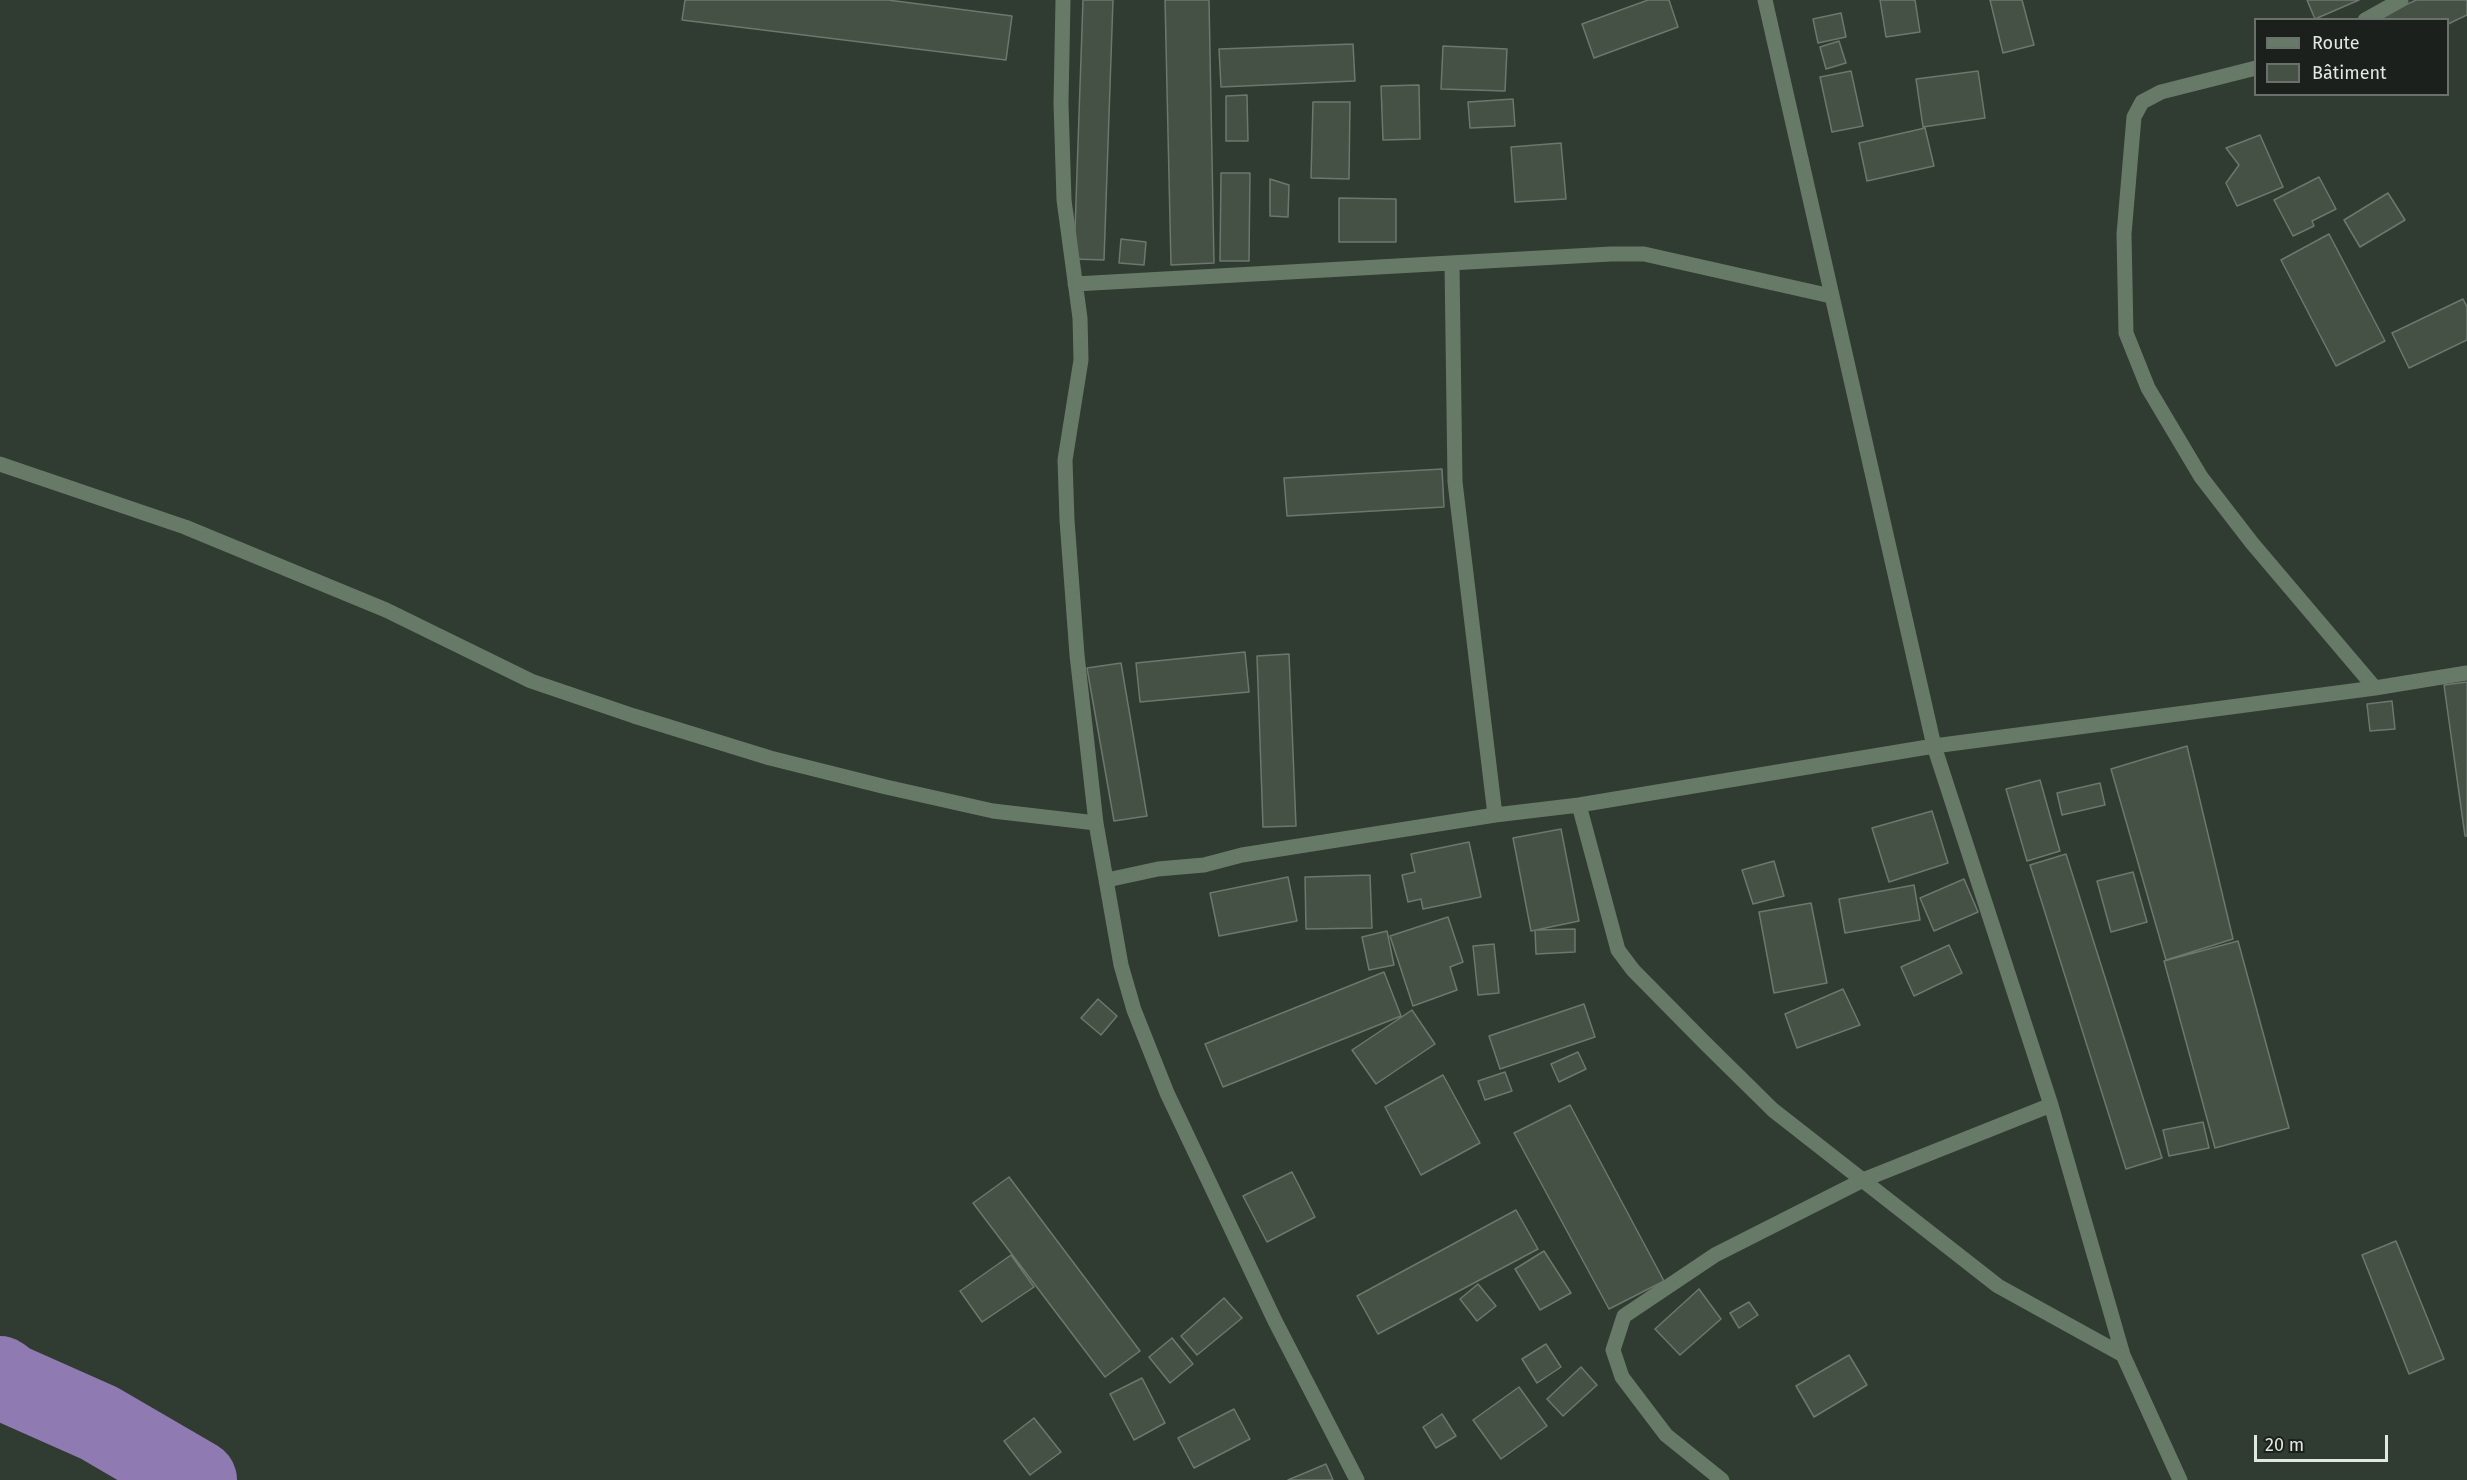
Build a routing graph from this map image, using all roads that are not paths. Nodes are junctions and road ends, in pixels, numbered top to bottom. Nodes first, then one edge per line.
1 (1063, 0) edge
2 (1765, 0) edge
3 (2401, 0) edge
4 (2370, 18) edge
5 (2254, 69) edge
6 (1452, 264) junction
7 (1075, 284) junction
8 (1832, 296) junction
9 (0, 464) edge
10 (2467, 673) edge
11 (2375, 687) junction
12 (1934, 746) junction
13 (1579, 805) junction
14 (1495, 815) junction
15 (1095, 824) junction
16 (1107, 880) junction
17 (2051, 1105) junction
18 (1863, 1180) junction
19 (2123, 1355) junction
20 (1358, 1480) edge
21 (1722, 1480) edge
22 (2180, 1480) edge

1 - 7 street
2 - 8 street
3 - 4 street
5 - 11 street
6 - 7 street
6 - 8 street
6 - 14 street
7 - 15 street
8 - 12 street
9 - 15 street
10 - 11 street
11 - 12 street
12 - 13 street
12 - 17 street
13 - 14 street
13 - 18 street
14 - 16 street
15 - 16 street
16 - 20 street
17 - 18 street
17 - 19 street
18 - 19 street
18 - 21 street
19 - 22 street

